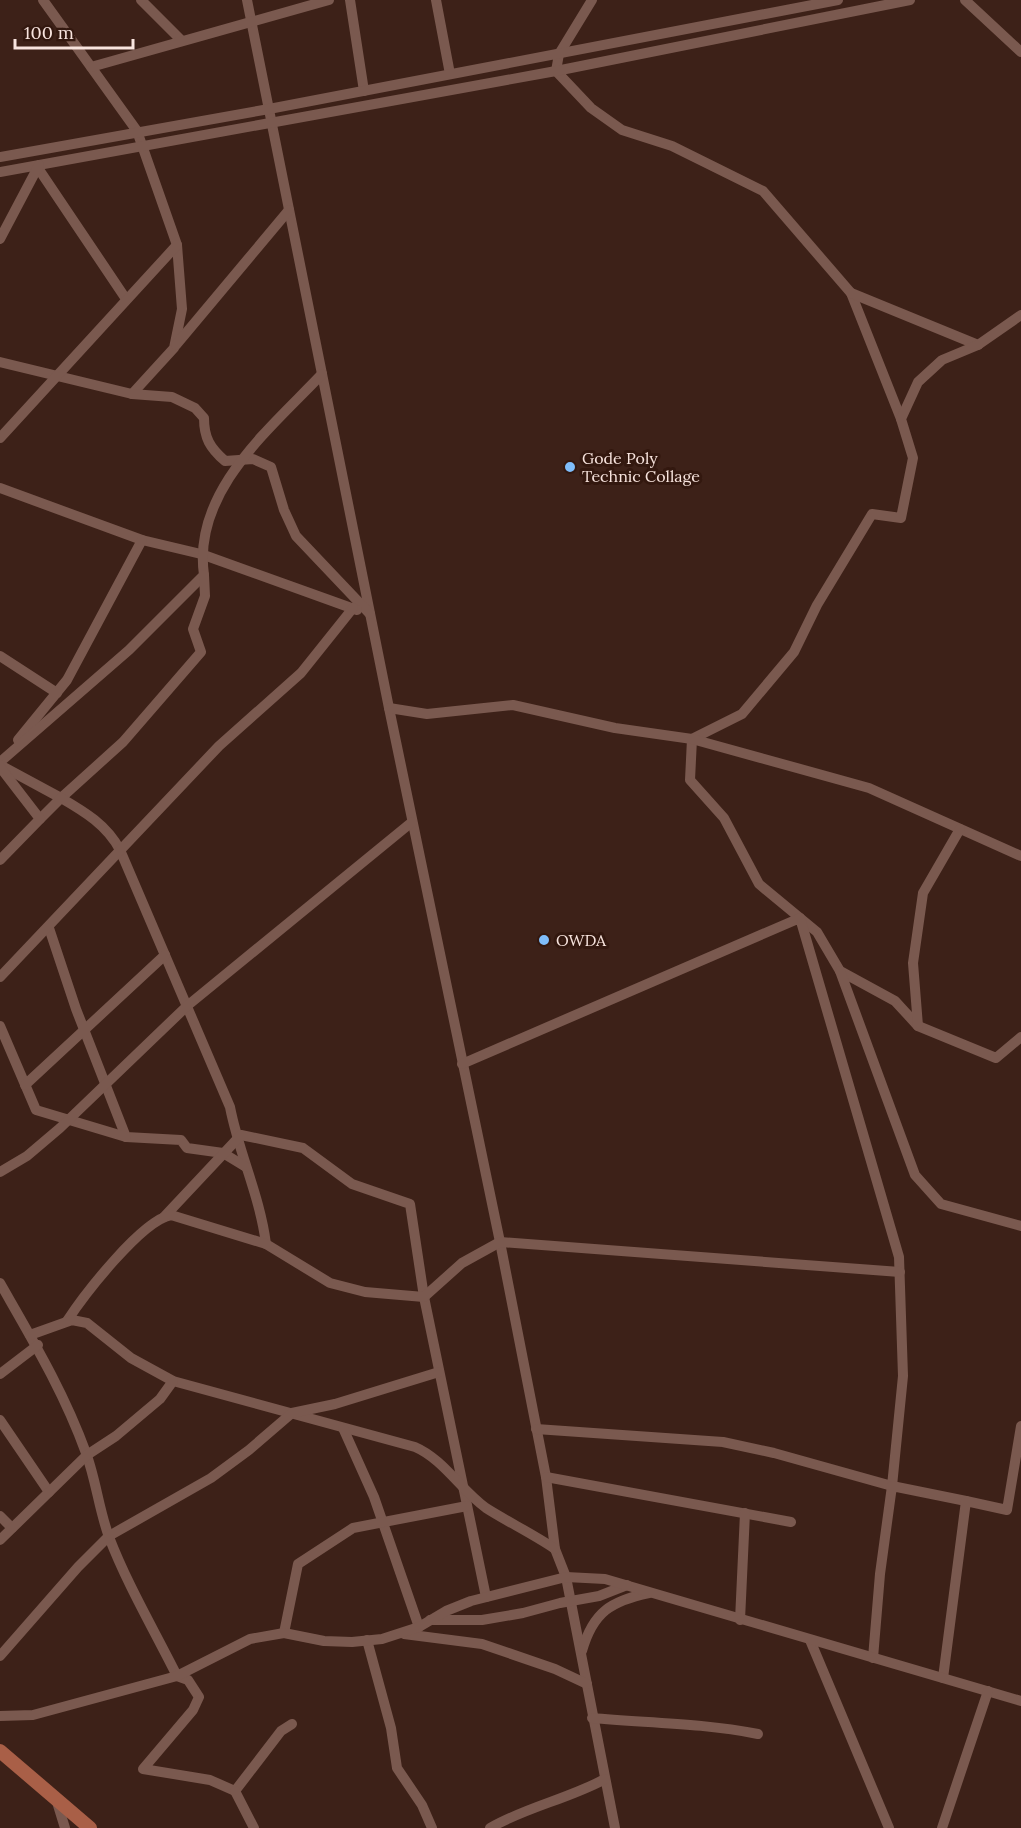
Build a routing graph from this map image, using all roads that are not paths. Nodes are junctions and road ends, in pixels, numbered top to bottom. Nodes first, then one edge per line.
1 (43, 0) edge
2 (141, 0) edge
3 (247, 0) edge
4 (329, 0) edge
5 (350, 0) edge
6 (436, 0) edge
7 (592, 0) edge
8 (838, 0) edge
9 (910, 0) edge
10 (964, 0) edge
11 (757, 16) junction
12 (252, 21) junction
13 (760, 30) junction
14 (181, 40) junction
15 (1021, 52) edge
16 (559, 54) junction
17 (91, 67) junction
18 (556, 70) junction
19 (450, 74) junction
20 (364, 91) junction
21 (269, 109) junction
22 (272, 122) junction
23 (137, 131) junction
24 (142, 148) junction
25 (0, 157) edge
26 (39, 166) junction
27 (0, 172) edge
28 (289, 210) junction
29 (0, 239) edge
30 (177, 245) junction
31 (851, 292) junction
32 (126, 299) junction
33 (1021, 315) edge
34 (978, 345) junction
35 (174, 348) junction
36 (0, 362) edge
37 (322, 374) junction
38 (54, 376) junction
39 (132, 393) junction
40 (901, 419) junction
41 (0, 438) edge
42 (240, 461) junction
43 (0, 489) edge
44 (142, 540) junction
45 (201, 554) junction
46 (204, 575) junction
47 (353, 608) junction
48 (371, 615) junction
49 (0, 656) edge
50 (11, 663) junction
51 (0, 668) edge
52 (57, 693) junction
53 (389, 708) junction
54 (692, 740) junction
55 (0, 764) edge
56 (61, 798) junction
57 (40, 819) junction
58 (412, 822) junction
59 (960, 829) junction
60 (120, 850) junction
61 (1021, 856) edge
62 (0, 860) edge
63 (800, 918) junction
64 (49, 928) junction
65 (165, 955) junction
66 (840, 971) junction
67 (0, 977) edge
68 (187, 1006) junction
69 (0, 1026) edge
70 (918, 1026) junction
71 (85, 1032) junction
72 (1021, 1037) edge
73 (462, 1064) junction
74 (25, 1085) junction
75 (106, 1086) junction
76 (70, 1120) junction
77 (126, 1137) junction
78 (236, 1140) junction
79 (224, 1153) junction
80 (246, 1167) junction
81 (0, 1172) edge
82 (164, 1216) junction
83 (1021, 1226) edge
84 (500, 1242) junction
85 (266, 1244) junction
86 (900, 1272) junction
87 (0, 1283) edge
88 (424, 1297) junction
89 (67, 1321) junction
90 (30, 1335) junction
91 (38, 1345) junction
92 (439, 1372) junction
93 (0, 1374) edge
94 (173, 1381) junction
95 (292, 1413) junction
96 (0, 1420) edge
97 (1021, 1426) edge
98 (343, 1428) junction
99 (536, 1429) junction
100 (87, 1455) junction
101 (546, 1477) junction
102 (892, 1486) junction
103 (463, 1489) junction
104 (49, 1492) junction
105 (1015, 1494) edge
106 (966, 1502) junction
107 (467, 1506) junction
108 (745, 1513) junction
109 (0, 1516) edge
110 (382, 1522) junction
111 (791, 1522) dead end
112 (12, 1528) junction
113 (109, 1536) junction
114 (0, 1540) edge
115 (555, 1548) junction
116 (566, 1577) junction
117 (627, 1585) junction
118 (652, 1592) junction
119 (486, 1597) junction
120 (570, 1601) junction
121 (430, 1620) junction
122 (740, 1620) junction
123 (419, 1627) junction
124 (284, 1633) junction
125 (401, 1634) junction
126 (367, 1640) junction
127 (810, 1640) junction
128 (581, 1654) junction
129 (0, 1656) edge
130 (873, 1658) junction
131 (177, 1676) junction
132 (943, 1678) junction
133 (587, 1684) junction
134 (988, 1691) junction
135 (1021, 1701) edge
136 (0, 1716) edge
137 (592, 1718) junction
138 (292, 1724) dead end
139 (758, 1734) dead end
140 (0, 1751) edge
141 (605, 1779) junction
142 (235, 1791) junction
143 (57, 1802) junction
144 (65, 1828) edge
145 (90, 1828) edge
146 (254, 1828) edge
147 (432, 1828) edge
148 (490, 1828) edge
149 (615, 1828) edge
150 (890, 1828) edge
151 (942, 1828) edge

1 - 17 street
2 - 14 street
3 - 12 street
4 - 12 street
5 - 20 street
6 - 19 street
7 - 16 street
8 - 11 street
9 - 13 street
10 - 15 street
11 - 13 street
11 - 16 street
12 - 14 street
12 - 21 street
13 - 18 street
14 - 17 street
16 - 18 street
16 - 19 street
17 - 23 street
18 - 22 street
18 - 31 street
19 - 20 street
20 - 21 street
21 - 22 street
21 - 23 street
22 - 24 street
22 - 28 street
23 - 24 street
23 - 25 street
24 - 26 street
24 - 30 street
26 - 27 street
26 - 29 street
26 - 32 street
28 - 35 street
28 - 37 street
30 - 32 street
30 - 35 street
31 - 34 street
31 - 40 street
32 - 38 street
33 - 34 street
34 - 40 street
35 - 39 street
36 - 38 street
37 - 42 street
37 - 48 street
38 - 39 street
38 - 41 street
39 - 42 street
40 - 54 street
42 - 45 street
42 - 48 street
43 - 44 street
44 - 45 street
44 - 52 street
45 - 46 street
45 - 47 street
46 - 55 street
46 - 56 street
47 - 48 street
47 - 60 street
48 - 53 street
49 - 50 street
50 - 51 street
50 - 52 street
52 - 55 street
53 - 54 street
53 - 58 street
54 - 59 street
54 - 63 street
55 - 56 street
55 - 57 street
56 - 57 street
56 - 60 street
57 - 62 street
58 - 68 street
58 - 73 street
59 - 61 street
59 - 70 street
60 - 64 street
60 - 65 street
63 - 66 street
63 - 73 street
63 - 86 street
64 - 67 street
64 - 71 street
65 - 68 street
65 - 71 street
66 - 70 street
66 - 83 street
68 - 75 street
68 - 78 street
69 - 74 street
70 - 72 street
71 - 74 street
71 - 75 street
73 - 84 street
74 - 76 street
75 - 76 street
75 - 77 street
76 - 77 street
76 - 81 street
77 - 79 street
78 - 79 street
78 - 80 street
78 - 88 street
79 - 80 street
79 - 82 street
80 - 85 street
82 - 85 street
82 - 89 street
84 - 86 street
84 - 88 street
84 - 99 street
85 - 88 street
86 - 102 street
87 - 90 street
88 - 92 street
89 - 90 street
89 - 94 street
90 - 91 street
91 - 93 street
91 - 100 street
92 - 95 street
92 - 103 street
94 - 95 street
94 - 100 street
95 - 98 street
95 - 113 street
96 - 104 street
97 - 105 street
98 - 103 street
98 - 110 street
99 - 101 street
99 - 102 street
100 - 104 street
100 - 113 street
101 - 108 street
101 - 115 street
102 - 106 street
102 - 130 street
103 - 107 street
103 - 115 street
104 - 112 street
105 - 106 street
106 - 132 street
107 - 110 street
107 - 119 street
108 - 111 street
108 - 122 street
109 - 112 street
110 - 123 street
110 - 124 street
112 - 114 street
113 - 129 street
113 - 131 street
115 - 116 street
116 - 117 street
116 - 119 street
116 - 120 street
117 - 118 street
117 - 120 street
118 - 122 street
118 - 128 street
119 - 121 street
120 - 121 street
120 - 128 street
121 - 123 street
122 - 127 street
123 - 125 street
124 - 126 street
124 - 131 street
125 - 126 street
125 - 133 street
126 - 147 street
127 - 130 street
127 - 150 street
128 - 133 street
130 - 132 street
131 - 136 street
131 - 142 street
132 - 134 street
133 - 137 street
134 - 135 street
134 - 151 street
137 - 139 street
137 - 141 street
138 - 142 street
140 - 143 main road
141 - 148 street
141 - 149 street
142 - 146 street
143 - 144 street
143 - 145 main road

